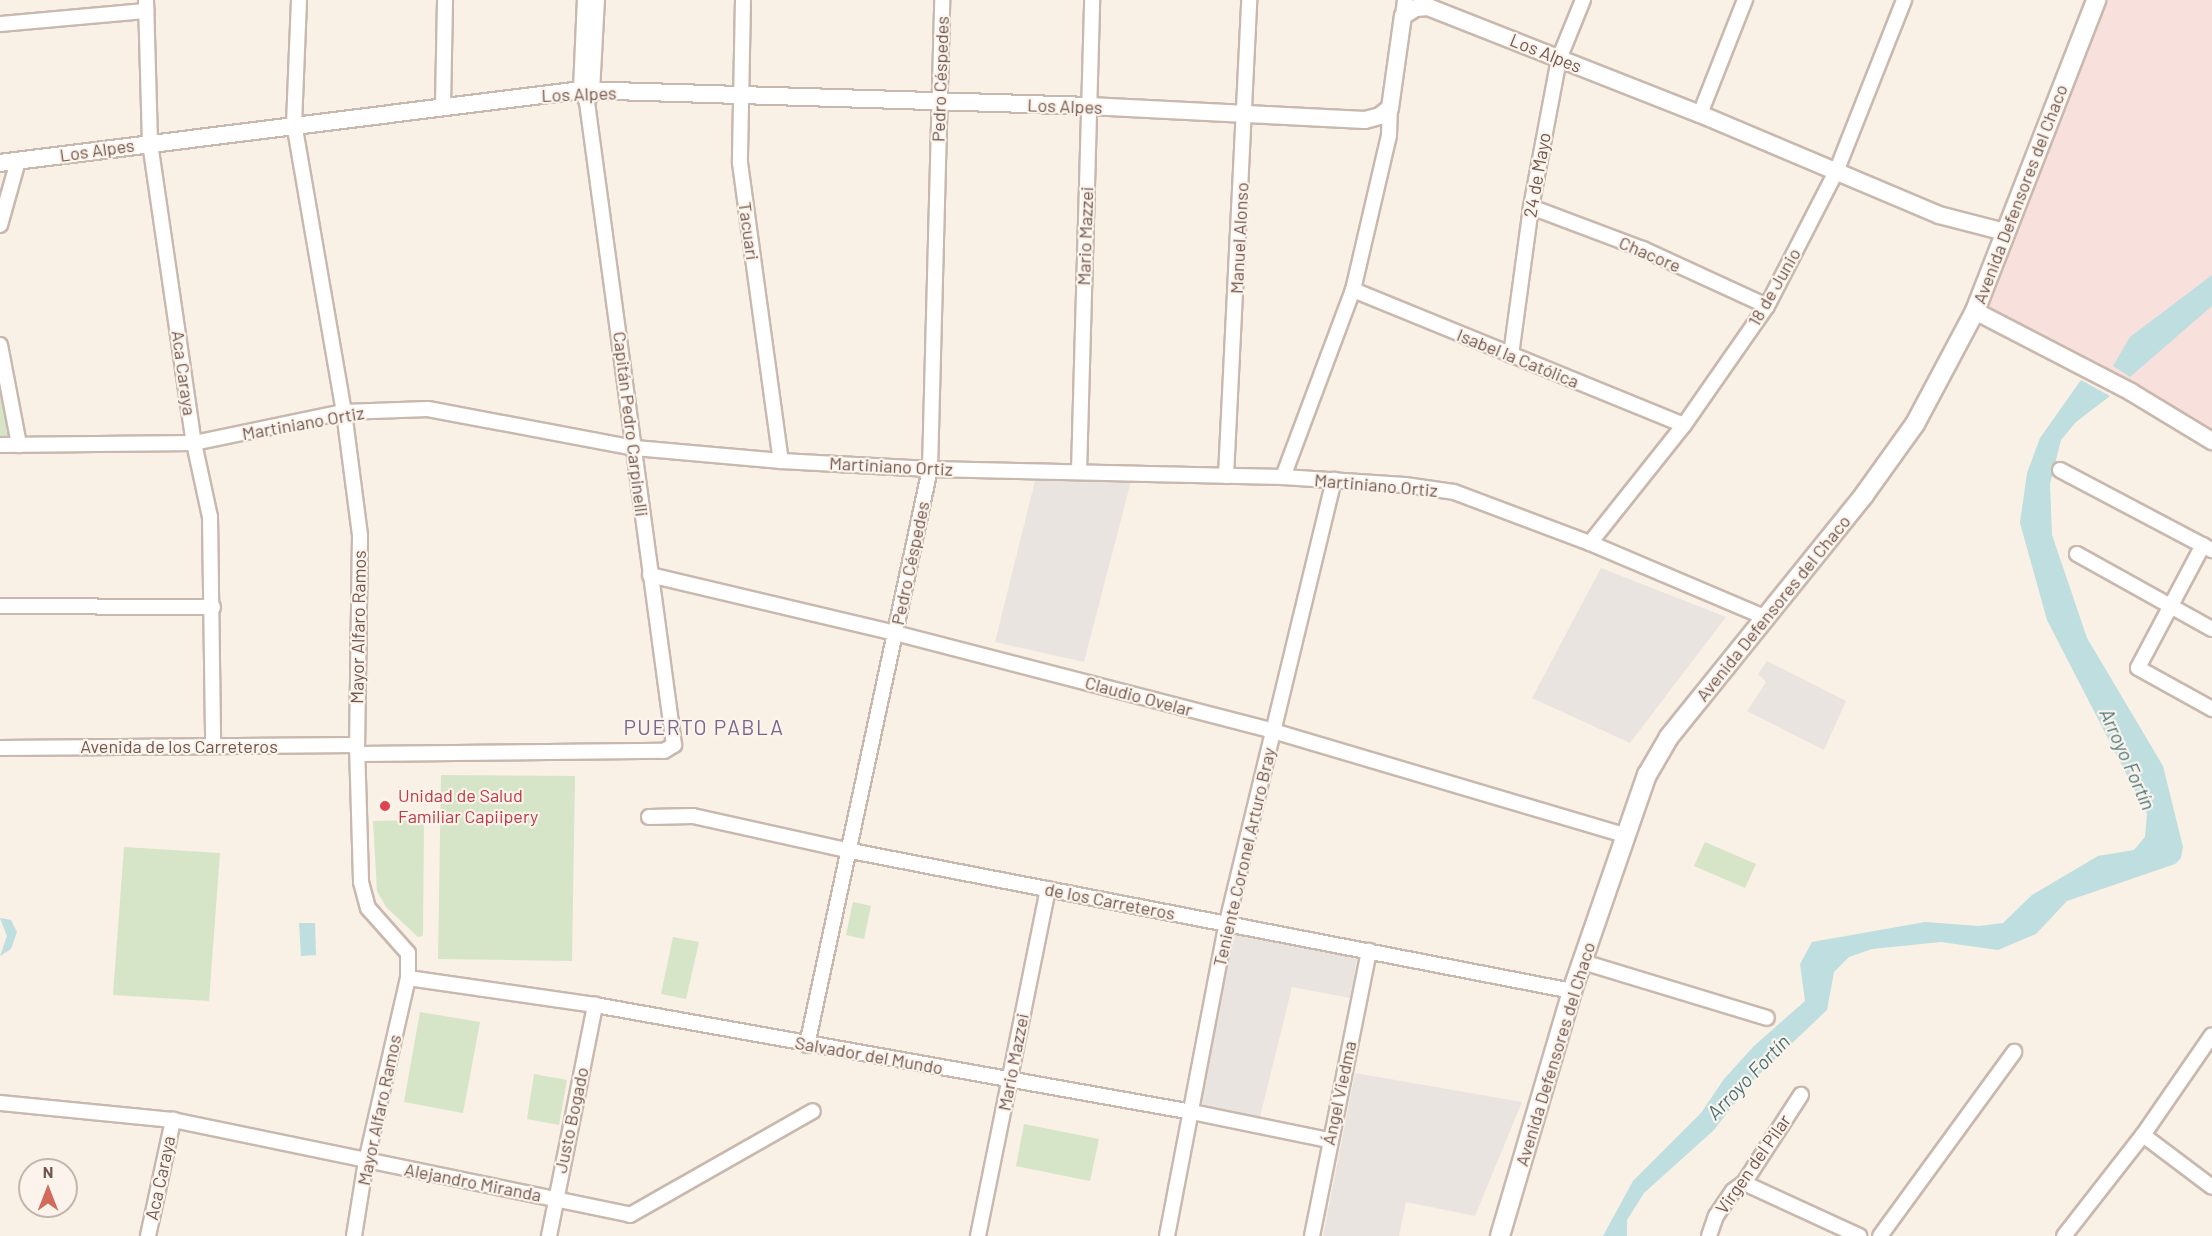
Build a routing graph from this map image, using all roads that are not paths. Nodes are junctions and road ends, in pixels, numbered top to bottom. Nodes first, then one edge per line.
1 (299, 0) edge
2 (445, 0) edge
3 (585, 0) edge
4 (597, 0) edge
5 (743, 0) edge
6 (942, 0) edge
7 (1092, 0) edge
8 (1249, 0) edge
9 (1583, 0) edge
10 (1745, 0) edge
11 (1904, 0) edge
12 (2096, 0) edge
13 (146, 6) edge
14 (1404, 8) edge
15 (0, 24) edge
16 (1559, 59) junction
17 (586, 94) junction
18 (739, 97) junction
19 (939, 103) junction
20 (443, 106) junction
21 (1089, 106) junction
22 (1390, 108) junction
23 (1246, 113) junction
24 (1700, 114) junction
25 (294, 123) junction
26 (150, 142) junction
27 (18, 161) junction
28 (0, 163) edge
29 (1836, 172) junction
30 (1531, 207) junction
31 (0, 225) edge
32 (2005, 232) junction
33 (1353, 290) junction
34 (1767, 306) junction
35 (1974, 311) junction
36 (0, 345) edge
37 (1511, 355) junction
38 (344, 412) junction
39 (1684, 425) junction
40 (2212, 441) edge
41 (194, 443) junction
42 (0, 445) edge
43 (19, 445) junction
44 (635, 448) junction
45 (781, 461) junction
46 (930, 469) junction
47 (2060, 470) dead end
48 (1079, 472) junction
49 (1226, 476) junction
50 (1283, 477) junction
51 (1334, 480) junction
52 (1590, 543) junction
53 (2207, 547) edge
54 (2077, 554) dead end
55 (650, 575) junction
56 (0, 606) edge
57 (2171, 606) junction
58 (213, 607) junction
59 (1764, 617) junction
60 (2212, 629) edge
61 (895, 633) junction
62 (2212, 709) edge
63 (1273, 731) junction
64 (674, 745) joint
65 (213, 746) junction
66 (0, 748) edge
67 (357, 750) junction
68 (649, 817) dead end
69 (1623, 835) junction
70 (846, 850) junction
71 (1048, 889) junction
72 (1227, 922) junction
73 (1369, 951) junction
74 (1583, 962) junction
75 (408, 978) junction
76 (1572, 991) junction
77 (595, 1005) junction
78 (1767, 1018) dead end
79 (2212, 1035) edge
80 (807, 1045) junction
81 (2014, 1052) dead end
82 (1010, 1079) junction
83 (1801, 1095) dead end
84 (0, 1103) edge
85 (813, 1111) dead end
86 (1192, 1112) junction
87 (173, 1120) junction
88 (2143, 1135) junction
89 (1329, 1140) junction
90 (366, 1161) junction
91 (1744, 1184) junction
92 (2212, 1187) edge
93 (555, 1199) junction
94 (148, 1236) edge
95 (354, 1236) edge
96 (549, 1236) edge
97 (978, 1236) edge
98 (1167, 1236) edge
99 (1312, 1236) edge
100 (1500, 1236) edge
101 (1709, 1236) edge
102 (1859, 1236) edge
103 (1880, 1236) edge
104 (2064, 1236) edge

1 - 25 street, Mayor Alfaro Ramos
2 - 20 street
3 - 17 street, Capitán Pedro Carpinelli
4 - 17 street, Capitán Pedro Carpinelli
5 - 18 street, Tacuari
6 - 19 street, Pedro Céspedes
7 - 21 street, Mario Mazzei
8 - 23 street, Manuel Alonso
9 - 16 street, 24 de Mayo
10 - 24 street
11 - 29 street, 18 de Junio
12 - 32 main road, Avenida Defensores del Chaco
13 - 15 street
13 - 26 street, Aca Caraya
14 - 16 street, Los Alpes
14 - 22 street, Los Alpes
16 - 24 street, Los Alpes
16 - 30 street, 24 de Mayo
17 - 18 street, Los Alpes
17 - 20 street, Los Alpes
17 - 44 street, Capitán Pedro Carpinelli
18 - 19 street, Los Alpes
18 - 45 street, Tacuari
19 - 21 street, Los Alpes
19 - 46 street, Pedro Céspedes
20 - 25 street, Los Alpes
21 - 23 street, Los Alpes
21 - 48 street, Mario Mazzei
22 - 23 street, Los Alpes
22 - 33 street
23 - 49 street, Manuel Alonso
24 - 29 street, Los Alpes
25 - 26 street, Los Alpes
25 - 38 street, Mayor Alfaro Ramos
26 - 27 street, Los Alpes
26 - 41 street, Aca Caraya
27 - 28 street, Los Alpes
27 - 31 street
29 - 32 street, Los Alpes
29 - 34 street, 18 de Junio
30 - 34 street, Chacore
30 - 37 street, 24 de Mayo
32 - 35 main road, Avenida Defensores del Chaco
33 - 37 street, Isabel la Católica
33 - 50 street
34 - 39 street, 18 de Junio
35 - 40 street
35 - 59 main road, Avenida Defensores del Chaco
36 - 43 street
37 - 39 street, Isabel la Católica
38 - 41 street, Martiniano Ortiz
38 - 44 street, Martiniano Ortiz
38 - 67 street, Mayor Alfaro Ramos
39 - 52 street, 18 de Junio
41 - 43 street, Martiniano Ortiz
41 - 58 street, Aca Caraya
42 - 43 street, Martiniano Ortiz
44 - 45 street, Martiniano Ortiz
44 - 55 street, Capitán Pedro Carpinelli
45 - 46 street, Martiniano Ortiz
46 - 48 street, Martiniano Ortiz
46 - 61 street, Pedro Céspedes
47 - 53 street
48 - 49 street, Martiniano Ortiz
49 - 50 street, Martiniano Ortiz
50 - 51 street, Martiniano Ortiz
51 - 52 street, Martiniano Ortiz
51 - 63 street, Teniente Coronel Arturo Bray
52 - 59 street, Martiniano Ortiz
53 - 57 street
54 - 57 street
55 - 61 street, Claudio Ovelar
55 - 64 street, Capitán Pedro Carpinelli
56 - 58 street
57 - 60 street
57 - 62 street
58 - 65 street, Aca Caraya
59 - 69 main road, Avenida Defensores del Chaco
61 - 63 street, Claudio Ovelar
61 - 70 street, Pedro Céspedes
63 - 69 street, Claudio Ovelar
63 - 72 street, Teniente Coronel Arturo Bray
64 - 67 street, Avenida de los Carreteros
65 - 66 street, Avenida de los Carreteros
65 - 67 street, Avenida de los Carreteros
67 - 75 street, Mayor Alfaro Ramos
68 - 70 street, de los Carreteros
69 - 74 main road, Avenida Defensores del Chaco
70 - 71 street, de los Carreteros
70 - 80 street, Pedro Céspedes
71 - 72 street, de los Carreteros
71 - 82 street, Mario Mazzei
72 - 73 street, de los Carreteros
72 - 86 street, Teniente Coronel Arturo Bray
73 - 76 street, de los Carreteros
73 - 89 street, Ángel Viedma
74 - 76 main road, Avenida Defensores del Chaco
74 - 78 street
75 - 77 street, Salvador del Mundo
75 - 90 street, Mayor Alfaro Ramos
76 - 100 main road, Avenida Defensores del Chaco
77 - 80 street, Salvador del Mundo
77 - 93 street, Justo Bogado
79 - 88 street
80 - 82 street, Salvador del Mundo
81 - 103 street
82 - 86 street, Salvador del Mundo
82 - 97 street, Mario Mazzei
83 - 91 street, Virgen del Pilar
84 - 87 street, Alejandro Miranda
85 - 93 street, Alejandro Miranda
86 - 89 street, Salvador del Mundo
86 - 98 street, Teniente Coronel Arturo Bray
87 - 90 street, Alejandro Miranda
87 - 94 street, Aca Caraya
88 - 92 street
88 - 104 street
89 - 99 street, Ángel Viedma
90 - 93 street, Alejandro Miranda
90 - 95 street, Mayor Alfaro Ramos
91 - 101 street, Virgen del Pilar
91 - 102 street
93 - 96 street, Justo Bogado

